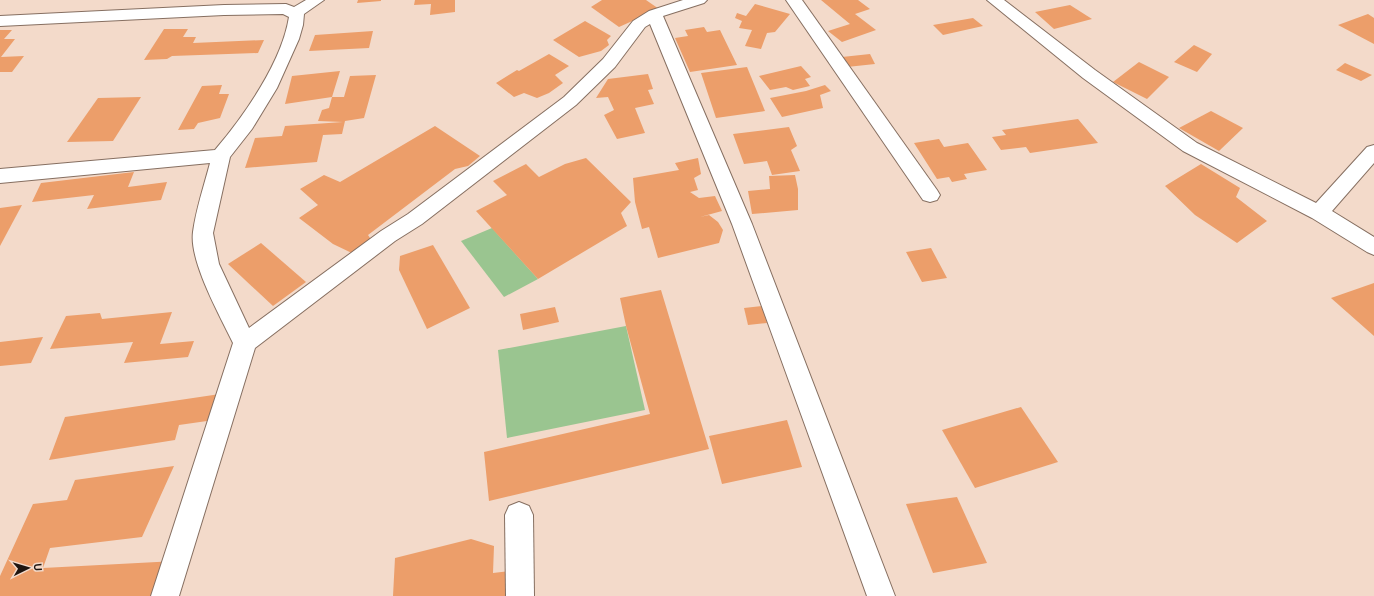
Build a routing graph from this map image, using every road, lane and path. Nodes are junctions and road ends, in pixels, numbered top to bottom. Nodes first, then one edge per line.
1 (316, 0) edge
2 (699, 0) edge
3 (794, 0) edge
4 (994, 0) edge
5 (226, 5) edge
6 (294, 14) junction
7 (654, 14) junction
8 (0, 21) edge
9 (1374, 151) edge
10 (221, 156) junction
11 (0, 176) edge
12 (930, 196) dead end
13 (1318, 212) junction
14 (1374, 247) edge
15 (244, 343) junction
16 (519, 515) dead end
17 (165, 596) edge
18 (520, 596) edge
19 (881, 596) edge

1 - 6 street
2 - 7 street
3 - 12 street
4 - 13 street
5 - 6 street
5 - 8 street
6 - 10 street
7 - 15 street
7 - 19 street
9 - 13 street
10 - 11 street
10 - 15 street
13 - 14 street
15 - 17 street
16 - 18 street

